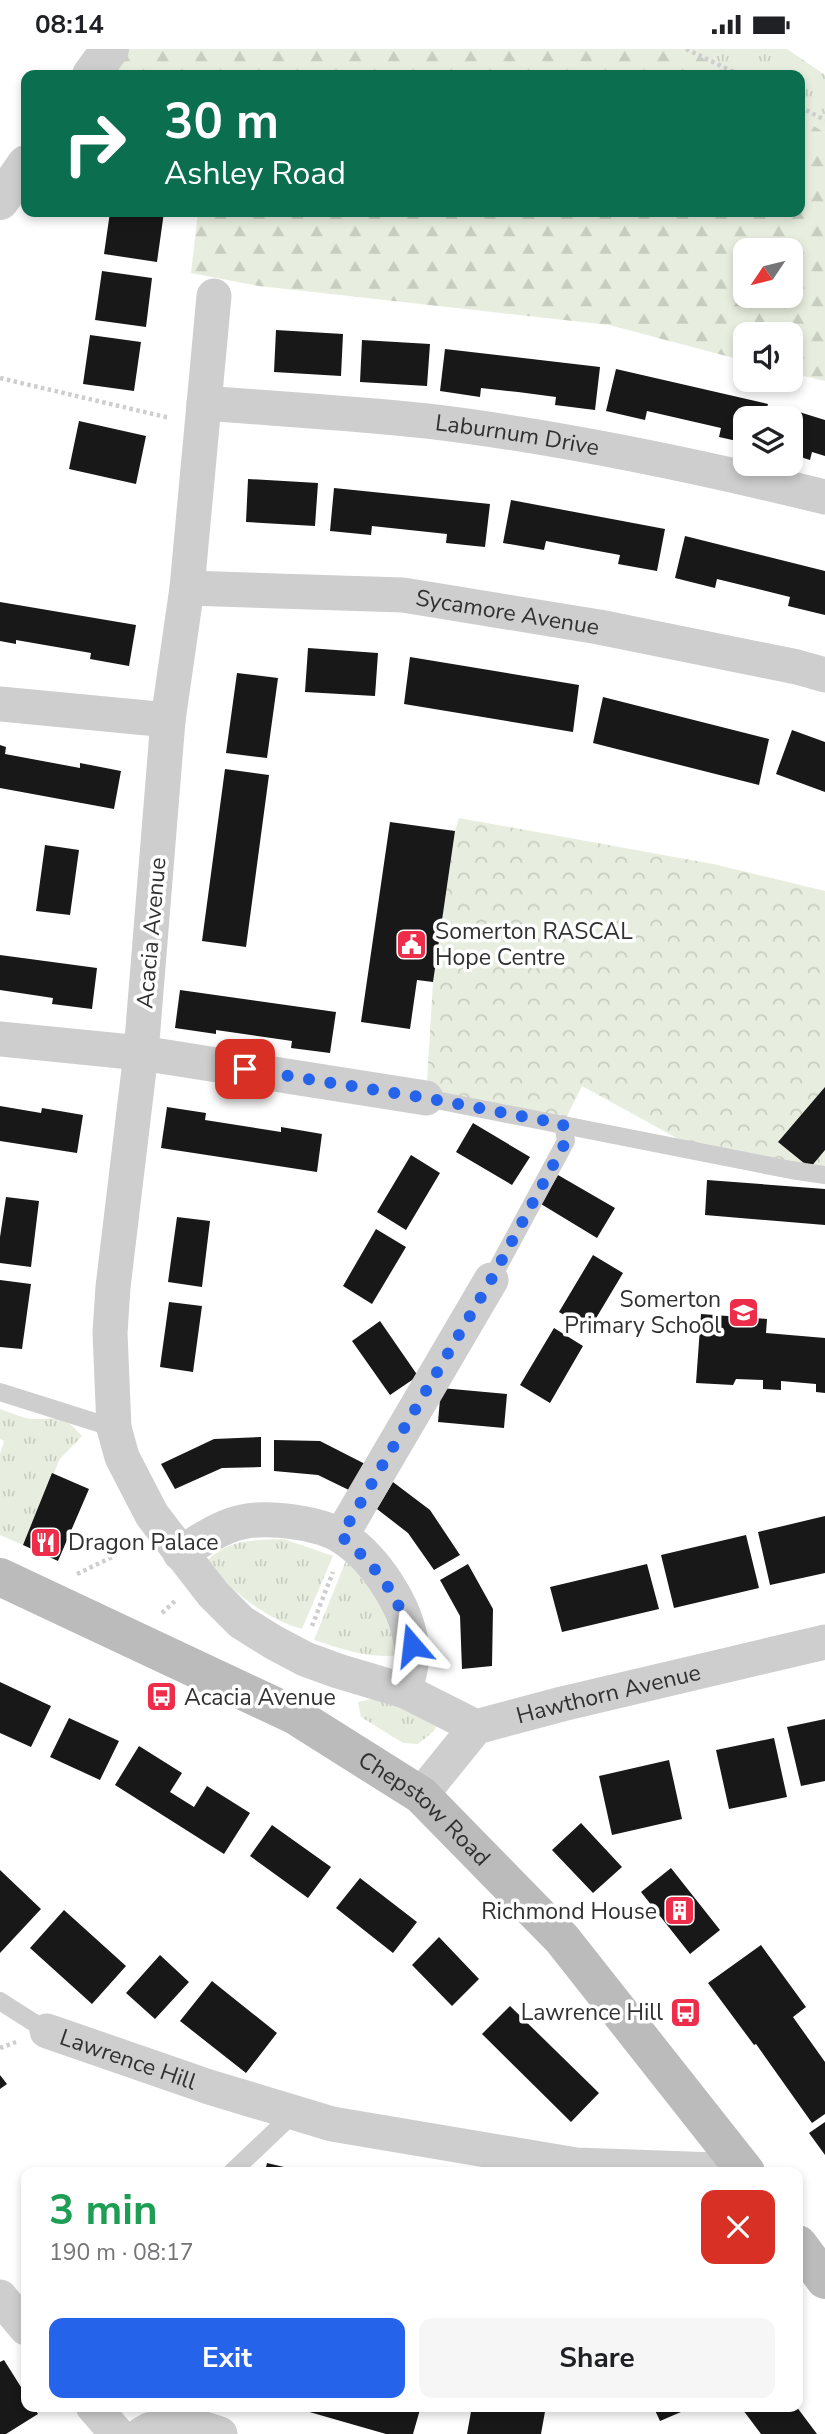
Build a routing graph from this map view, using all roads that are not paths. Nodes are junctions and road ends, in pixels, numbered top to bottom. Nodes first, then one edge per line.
1 (110, 49) edge
2 (95, 70) edge
3 (21, 172) edge
4 (0, 201) edge
5 (215, 296) dead end
6 (204, 414) junction
7 (825, 497) edge
8 (187, 588) junction
9 (825, 675) edge
10 (0, 704) edge
11 (168, 720) junction
12 (0, 1039) edge
13 (141, 1053) junction
14 (426, 1098) joint
15 (563, 1124) junction
16 (825, 1175) edge
17 (491, 1280) joint
18 (0, 1392) edge
19 (114, 1428) junction
20 (344, 1538) junction
21 (180, 1553) junction
22 (0, 1577) edge
23 (825, 1642) edge
24 (405, 1691) junction
25 (476, 1727) junction
26 (421, 1795) junction
27 (0, 2001) edge
28 (47, 2031) joint
29 (294, 2113) junction
30 (237, 2167) edge
31 (633, 2167) edge
32 (743, 2167) edge
33 (803, 2250) edge
34 (825, 2280) edge
35 (0, 2297) edge
36 (21, 2322) edge
37 (98, 2412) edge
38 (117, 2434) edge
39 (142, 2434) edge
40 (220, 2434) edge

1 - 2 street
3 - 4 street
5 - 6 street, Acacia Avenue
6 - 7 street, Laburnum Drive
6 - 8 street, Acacia Avenue
8 - 9 street, Sycamore Avenue
8 - 11 street, Acacia Avenue
10 - 11 street
11 - 13 street, Acacia Avenue
12 - 13 street
13 - 14 street
13 - 19 street, Acacia Avenue
14 - 15 lane
15 - 16 lane
15 - 17 lane
17 - 20 street
18 - 19 lane
19 - 21 street, Acacia Avenue
20 - 21 street
20 - 24 street
21 - 24 street, Acacia Avenue
22 - 26 main road, Chepstow Road
23 - 25 street, Hawthorn Avenue
24 - 25 street, Acacia Avenue
25 - 26 street
26 - 32 main road, Chepstow Road
27 - 28 lane
28 - 29 street, Lawrence Hill
29 - 30 lane
29 - 31 street, Lawrence Hill
33 - 34 main road
35 - 36 street
37 - 38 street
39 - 40 street

